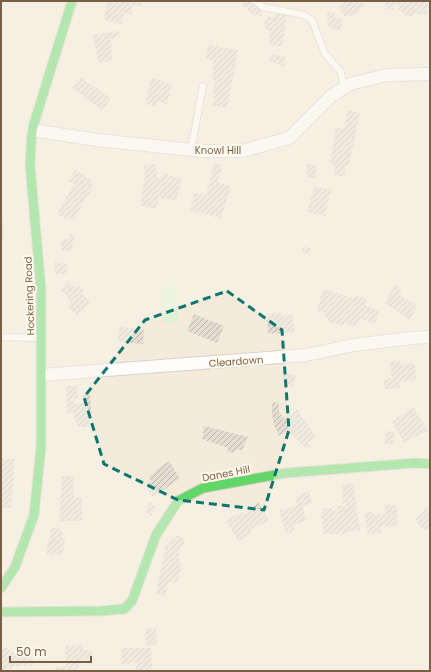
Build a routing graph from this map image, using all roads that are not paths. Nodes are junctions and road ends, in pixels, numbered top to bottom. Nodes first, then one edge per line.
1 (72, 1) edge
2 (255, 1) edge
3 (430, 74) edge
4 (203, 86) dead end
5 (344, 88) junction
6 (32, 130) junction
7 (191, 150) junction
8 (1, 337) edge
9 (430, 337) edge
10 (42, 338) junction
11 (42, 375) junction
12 (430, 464) edge
13 (1, 588) edge
14 (1, 612) edge

1 - 6 street, Hockering Road
2 - 5 lane
3 - 5 street, Knowl Hill
4 - 7 lane
5 - 7 street, Knowl Hill
6 - 7 street, Knowl Hill
6 - 10 street, Hockering Road
8 - 10 lane
9 - 11 street, Cleardown
10 - 11 street, Hockering Road
11 - 13 street, Hockering Road
12 - 14 street, Danes Hill

